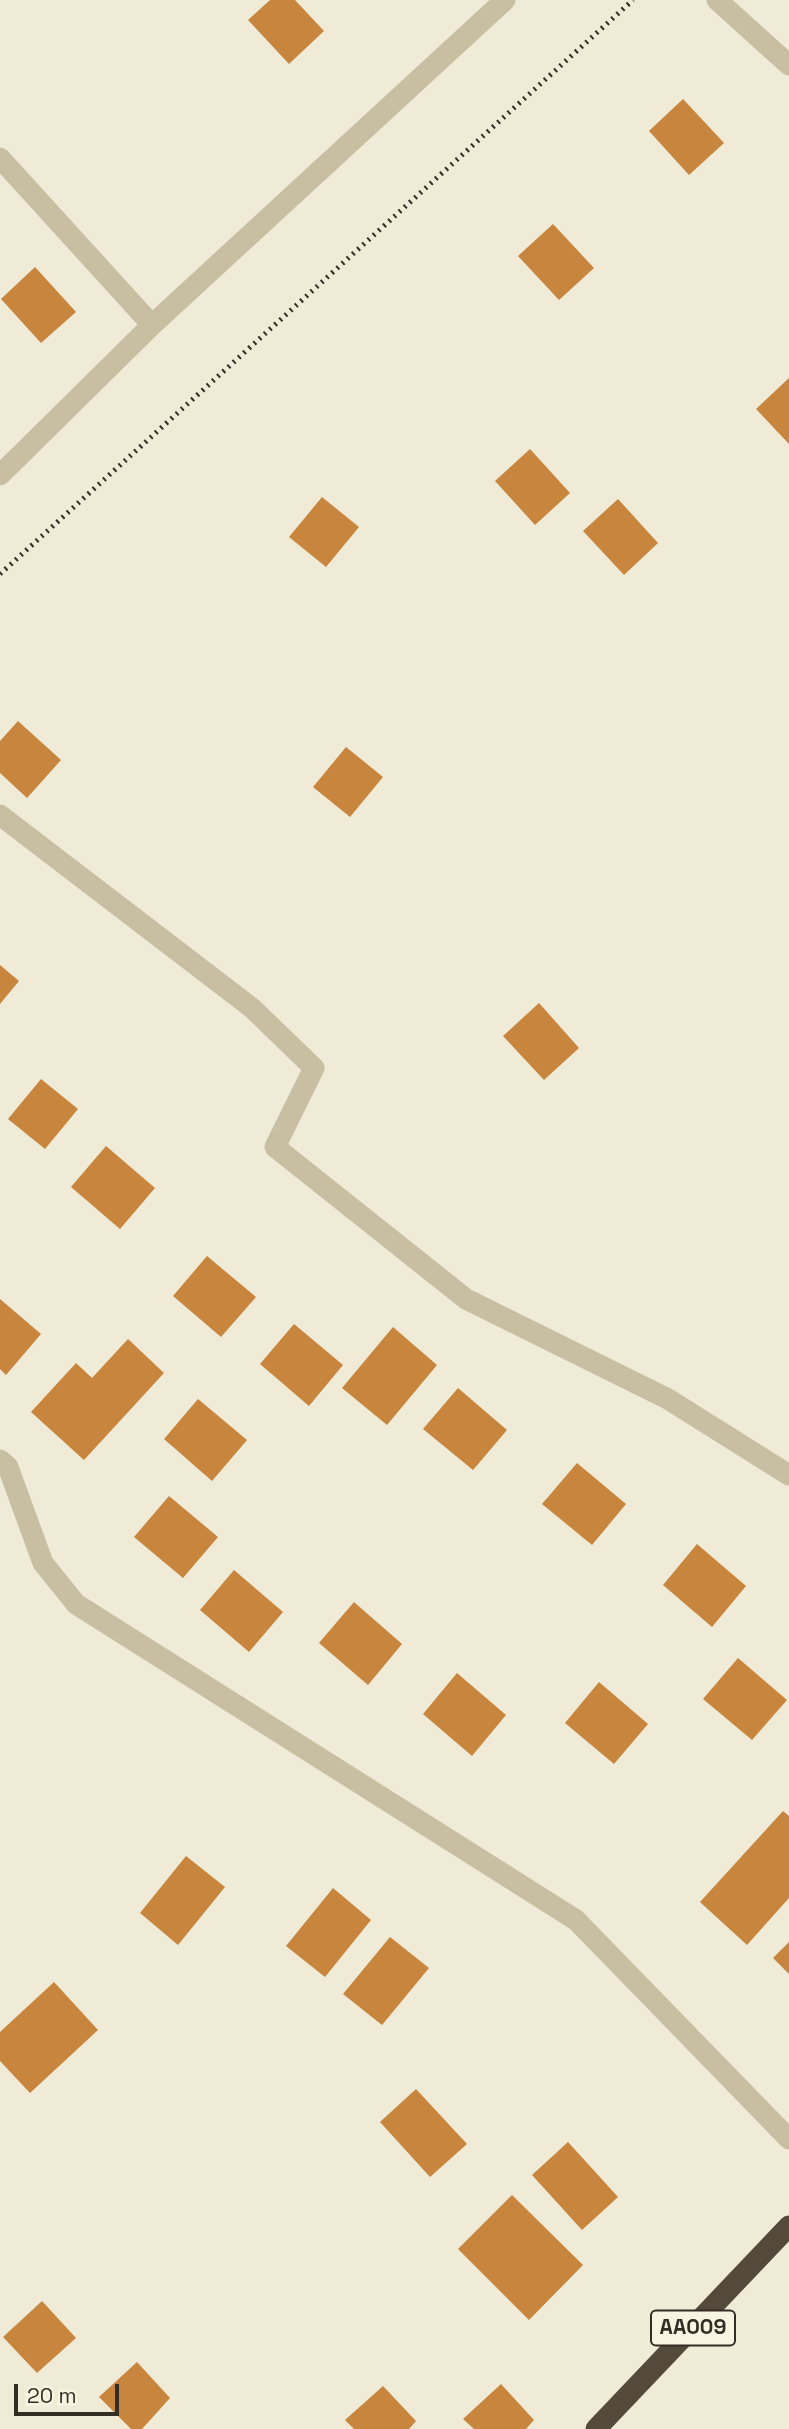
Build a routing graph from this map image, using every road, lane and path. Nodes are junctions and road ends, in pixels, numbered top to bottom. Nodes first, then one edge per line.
1 (505, 0) edge
2 (717, 0) edge
3 (789, 65) edge
4 (0, 158) edge
5 (152, 325) junction
6 (0, 475) edge
7 (0, 815) edge
8 (0, 1460) edge
9 (789, 1475) edge
10 (789, 2139) edge
11 (789, 2226) edge
12 (596, 2429) edge

1 - 5 street
2 - 3 street
4 - 5 street
5 - 6 street
7 - 9 street
8 - 10 street
11 - 12 highway, AA009

